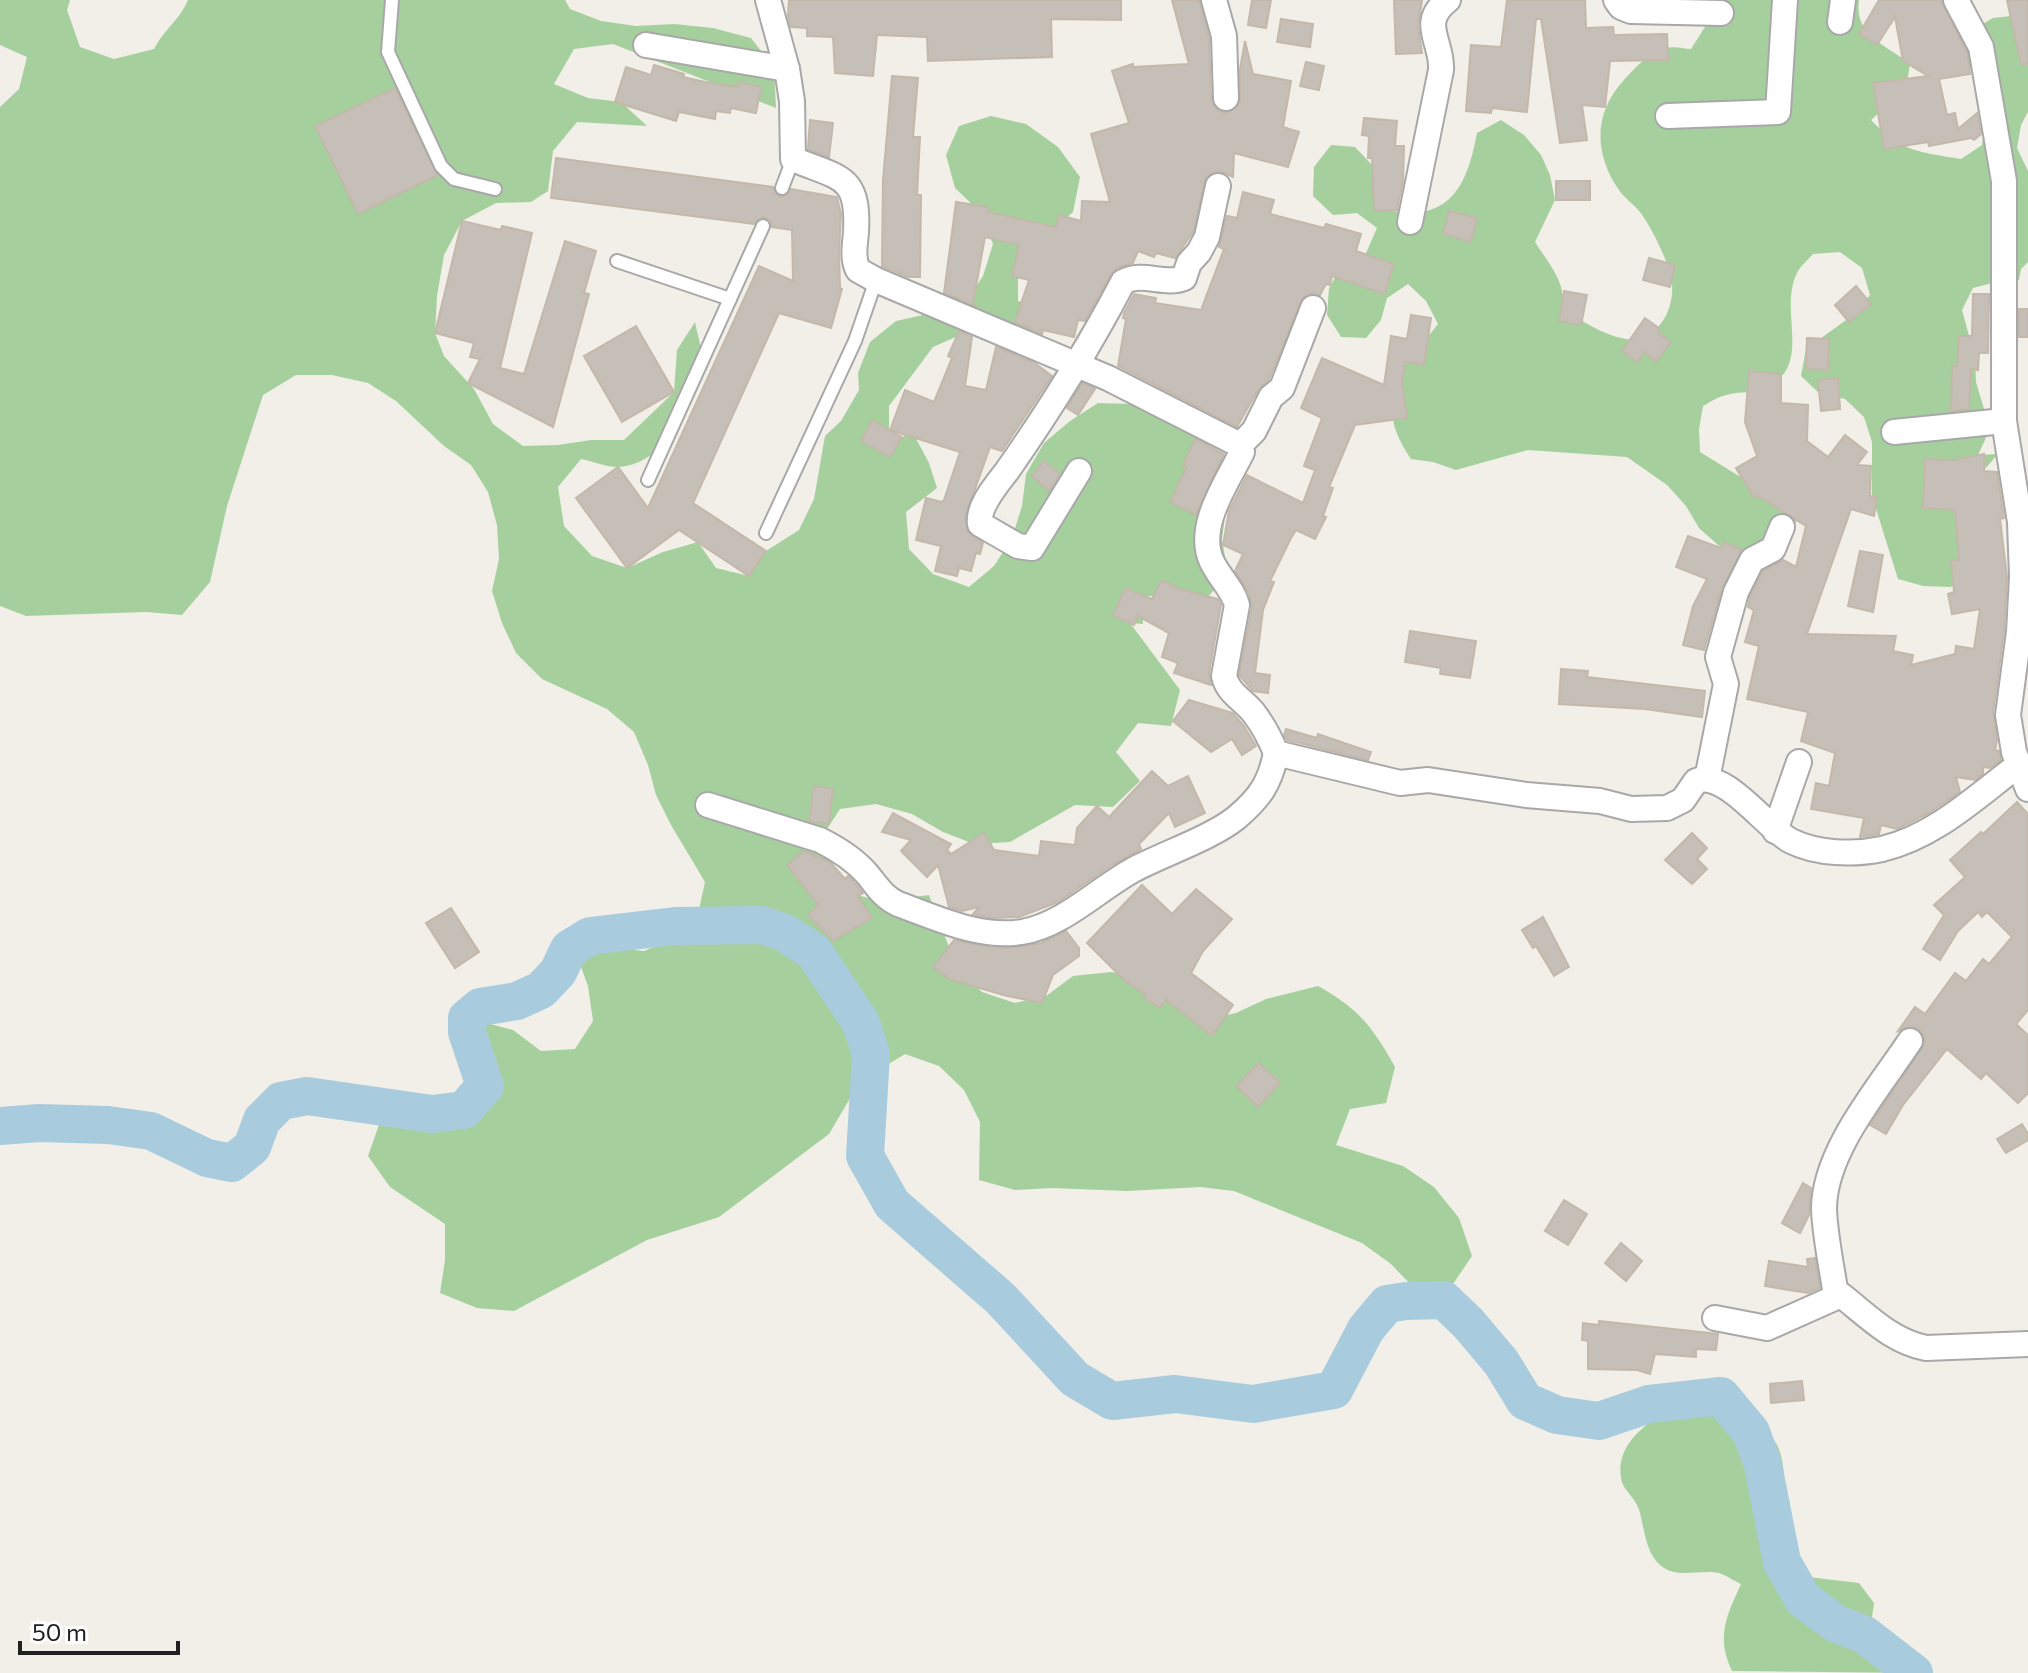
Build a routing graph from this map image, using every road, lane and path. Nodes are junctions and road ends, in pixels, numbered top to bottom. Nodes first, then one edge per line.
1 (392, 0) edge
2 (768, 0) edge
3 (1214, 0) edge
4 (1448, 0) edge
5 (1616, 0) edge
6 (1785, 0) edge
7 (1956, 0) edge
8 (1721, 13) dead end
9 (646, 45) dead end
10 (787, 69) junction
11 (1226, 98) dead end
12 (1668, 116) dead end
13 (793, 159) junction
14 (2016, 182) edge
15 (1218, 186) dead end
16 (782, 188) dead end
17 (495, 189) dead end
18 (1410, 222) dead end
19 (763, 226) dead end
20 (617, 261) dead end
21 (876, 280) junction
22 (730, 299) junction
23 (1313, 308) dead end
24 (1077, 365) junction
25 (2004, 421) junction
26 (1894, 432) dead end
27 (1240, 445) junction
28 (1079, 471) dead end
29 (648, 480) dead end
30 (1782, 527) dead end
31 (766, 533) dead end
32 (1276, 753) junction
33 (1799, 762) dead end
34 (2017, 766) junction
35 (1707, 779) junction
36 (2028, 789) edge
37 (708, 805) dead end
38 (1775, 831) junction
39 (1910, 1041) dead end
40 (1836, 1296) junction
41 (1715, 1318) dead end
42 (2028, 1344) edge

1 - 17 lane
2 - 10 street
3 - 11 street
4 - 18 street
5 - 8 street
6 - 12 street
7 - 14 street
9 - 10 street
10 - 13 street
13 - 16 lane
13 - 21 street
14 - 25 street
15 - 24 street
19 - 22 lane
20 - 22 lane
21 - 24 street
21 - 31 lane
22 - 29 lane
23 - 27 street
24 - 27 street
24 - 28 street
25 - 26 street
25 - 34 street
27 - 32 street
30 - 35 street
32 - 35 street
32 - 37 street
33 - 38 street
34 - 36 street
34 - 38 street
35 - 38 street
39 - 40 street
40 - 41 street
40 - 42 street

